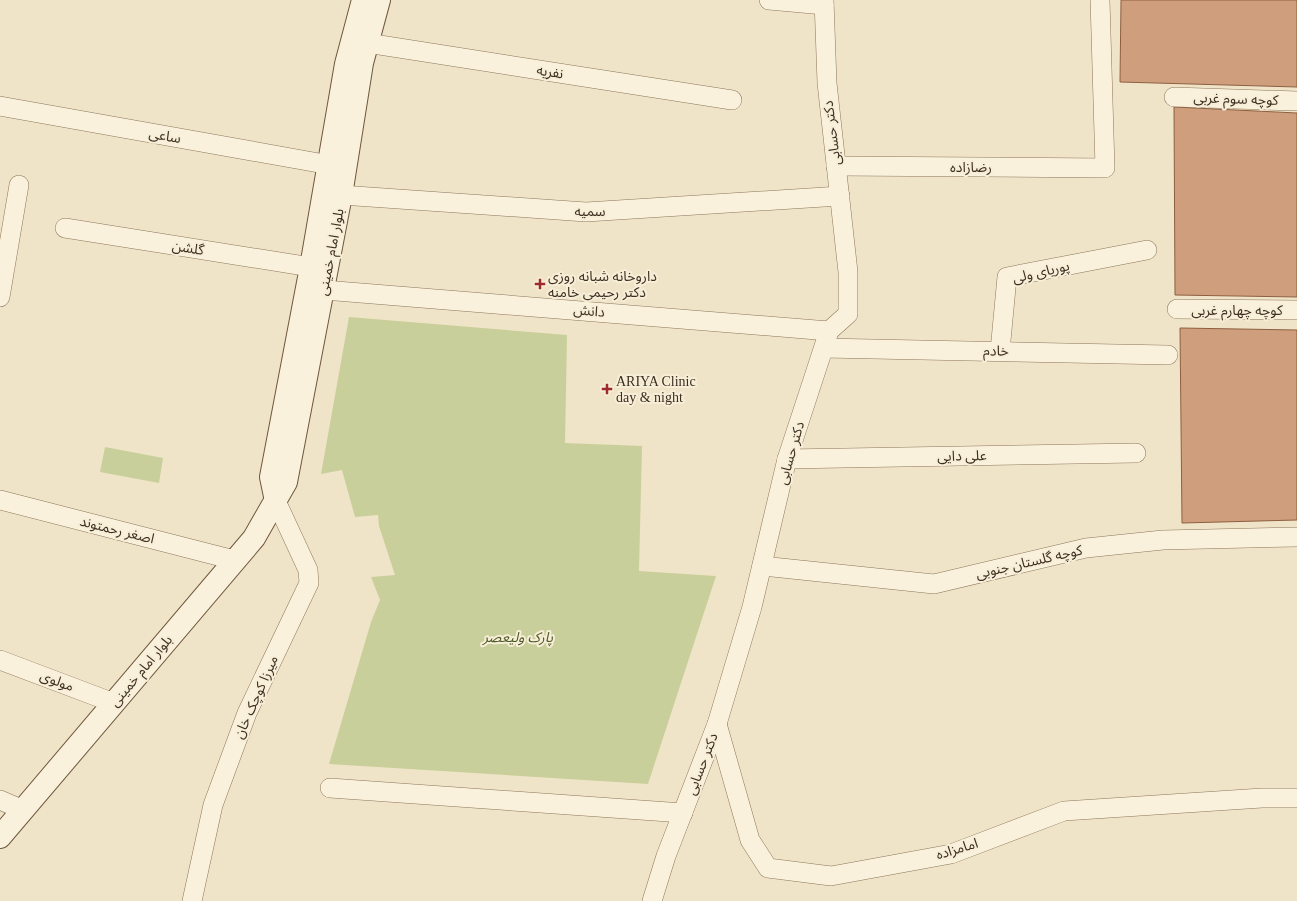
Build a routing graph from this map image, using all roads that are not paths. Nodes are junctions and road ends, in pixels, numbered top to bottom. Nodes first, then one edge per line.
1 (363, 0) edge
2 (379, 0) edge
3 (769, 0) edge
4 (1100, 0) edge
5 (824, 2) edge
6 (367, 43) junction
7 (1174, 97) dead end
8 (732, 100) dead end
9 (1297, 101) edge
10 (0, 106) edge
11 (330, 165) junction
12 (836, 166) junction
13 (19, 185) dead end
14 (341, 195) junction
15 (840, 196) junction
16 (65, 228) dead end
17 (1147, 250) dead end
18 (311, 267) junction
19 (324, 290) junction
20 (0, 297) edge
21 (1177, 309) dead end
22 (1297, 310) edge
23 (826, 339) junction
24 (1000, 351) junction
25 (1168, 355) dead end
26 (1136, 453) dead end
27 (787, 459) junction
28 (0, 500) edge
29 (276, 501) junction
30 (1297, 537) edge
31 (234, 560) junction
32 (762, 566) junction
33 (0, 660) edge
34 (114, 703) junction
35 (717, 724) junction
36 (330, 788) dead end
37 (1297, 798) edge
38 (0, 800) edge
39 (23, 810) junction
40 (683, 813) junction
41 (0, 837) edge
42 (192, 901) edge
43 (652, 901) edge

1 - 11 street, بلوار امام خمینی
2 - 6 street, بلوار امام خمینی
3 - 5 street
4 - 12 street, رضازاده
5 - 12 street, دکتر حسابی
6 - 8 street, نفریه
6 - 14 street, بلوار امام خمینی
7 - 9 street, کوچه سوم غربی
10 - 11 street, ساعی
11 - 18 street, بلوار امام خمینی
12 - 15 street, دکتر حسابی
13 - 20 street
14 - 15 street, سمیه
14 - 19 street, بلوار امام خمینی
15 - 23 street, دکتر حسابی
16 - 18 street, گلشن
17 - 24 street, پوریای ولی
18 - 29 street, بلوار امام خمینی
19 - 23 street, دانش
19 - 29 street, بلوار امام خمینی
21 - 22 street, کوچه چهارم غربی
23 - 24 street, خادم
23 - 27 street, دکتر حسابی
24 - 25 street, خادم
26 - 27 street, علی دایی
27 - 32 street, دکتر حسابی
28 - 31 street, اصغر رحمتوند
29 - 31 street, بلوار امام خمینی
29 - 42 street, میرزا کوچک خان
30 - 32 street, کوچه گلستان جنوبی
31 - 34 street, بلوار امام خمینی
32 - 35 street, دکتر حسابی
33 - 34 street, مولوی
34 - 39 street, بلوار امام خمینی
35 - 37 street, امامزاده
35 - 40 street, دکتر حسابی
36 - 40 street
38 - 39 street
39 - 41 street, بلوار امام خمینی
40 - 43 street, دکتر حسابی

